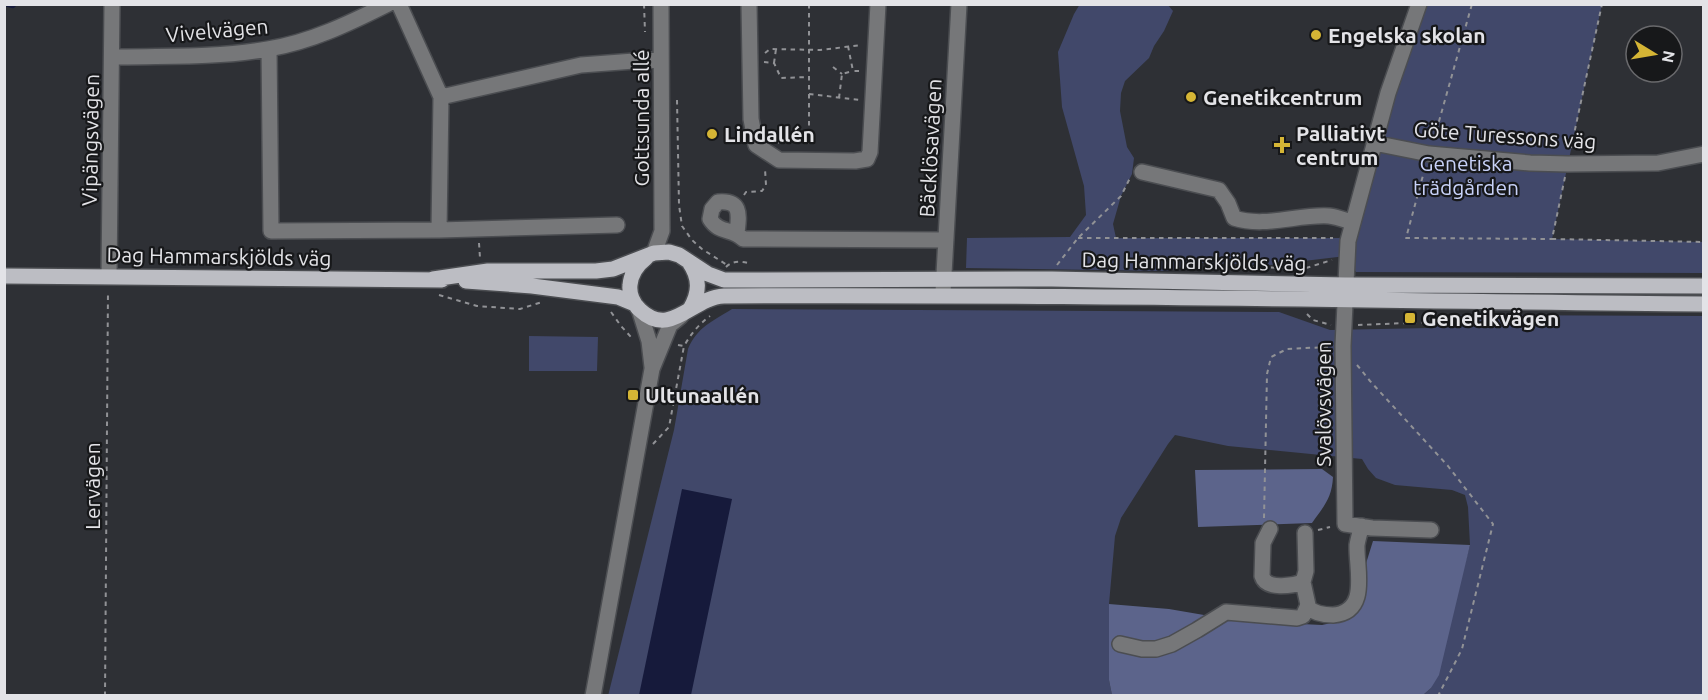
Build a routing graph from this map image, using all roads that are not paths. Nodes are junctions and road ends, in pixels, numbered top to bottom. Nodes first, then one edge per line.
1 (112, 4) edge
2 (388, 4) edge
3 (399, 4) edge
4 (661, 4) edge
5 (748, 4) edge
6 (878, 4) edge
7 (959, 4) edge
8 (1419, 4) edge
9 (269, 49) junction
10 (112, 57) junction
11 (654, 60) junction
12 (441, 97) junction
13 (1372, 134) junction
14 (1704, 154) edge
15 (1142, 172) road end
16 (1352, 222) junction
17 (617, 225) dead end
18 (439, 230) junction
19 (662, 231) junction
20 (737, 233) dead end
21 (946, 240) junction
22 (651, 255) junction
23 (684, 258) junction
24 (4, 276) edge
25 (109, 276) junction
26 (434, 279) junction
27 (1345, 285) junction
28 (1704, 286) edge
29 (944, 287) junction
30 (1344, 301) junction
31 (1704, 304) edge
32 (637, 306) junction
33 (686, 312) junction
34 (652, 369) junction
35 (1362, 526) junction
36 (1270, 529) road end
37 (1431, 530) dead end
38 (1305, 532) road end
39 (1303, 582) junction
40 (1307, 607) junction
41 (1120, 644) dead end
42 (592, 696) edge

1 - 10 street, Vipängsvägen
2 - 9 street, Vivelvägen
3 - 12 street
4 - 11 street, Gottsunda allé
5 - 6 street
7 - 21 street, Bäcklösavägen
8 - 13 street
9 - 10 street, Vivelvägen
9 - 18 street
10 - 25 street, Vipängsvägen
11 - 12 street
11 - 19 street, Gottsunda allé
12 - 18 street
13 - 14 street, Göte Turessons väg
13 - 16 street
15 - 16 street
16 - 27 street
17 - 18 street
19 - 22 street, Gottsunda allé
19 - 23 street
20 - 21 street
21 - 29 street, Bäcklösavägen
22 - 23 main road, Dag Hammarskjölds väg
22 - 26 main road, Dag Hammarskjölds väg
22 - 32 main road
23 - 29 main road, Dag Hammarskjölds väg
23 - 33 main road
24 - 25 main road, Dag Hammarskjölds väg
25 - 26 main road, Dag Hammarskjölds väg
26 - 32 main road, Dag Hammarskjölds väg
27 - 28 main road, Dag Hammarskjölds väg
27 - 29 main road, Dag Hammarskjölds väg
27 - 30 street, Svalövsvägen
29 - 30 main road, Dag Hammarskjölds väg
29 - 33 main road, Dag Hammarskjölds väg
30 - 31 main road, Dag Hammarskjölds väg
30 - 35 street, Svalövsvägen
32 - 33 main road, Dag Hammarskjölds väg
32 - 34 street
33 - 34 street
34 - 42 street
35 - 37 street
35 - 40 street
36 - 39 street
38 - 39 street
39 - 40 street
40 - 41 street

